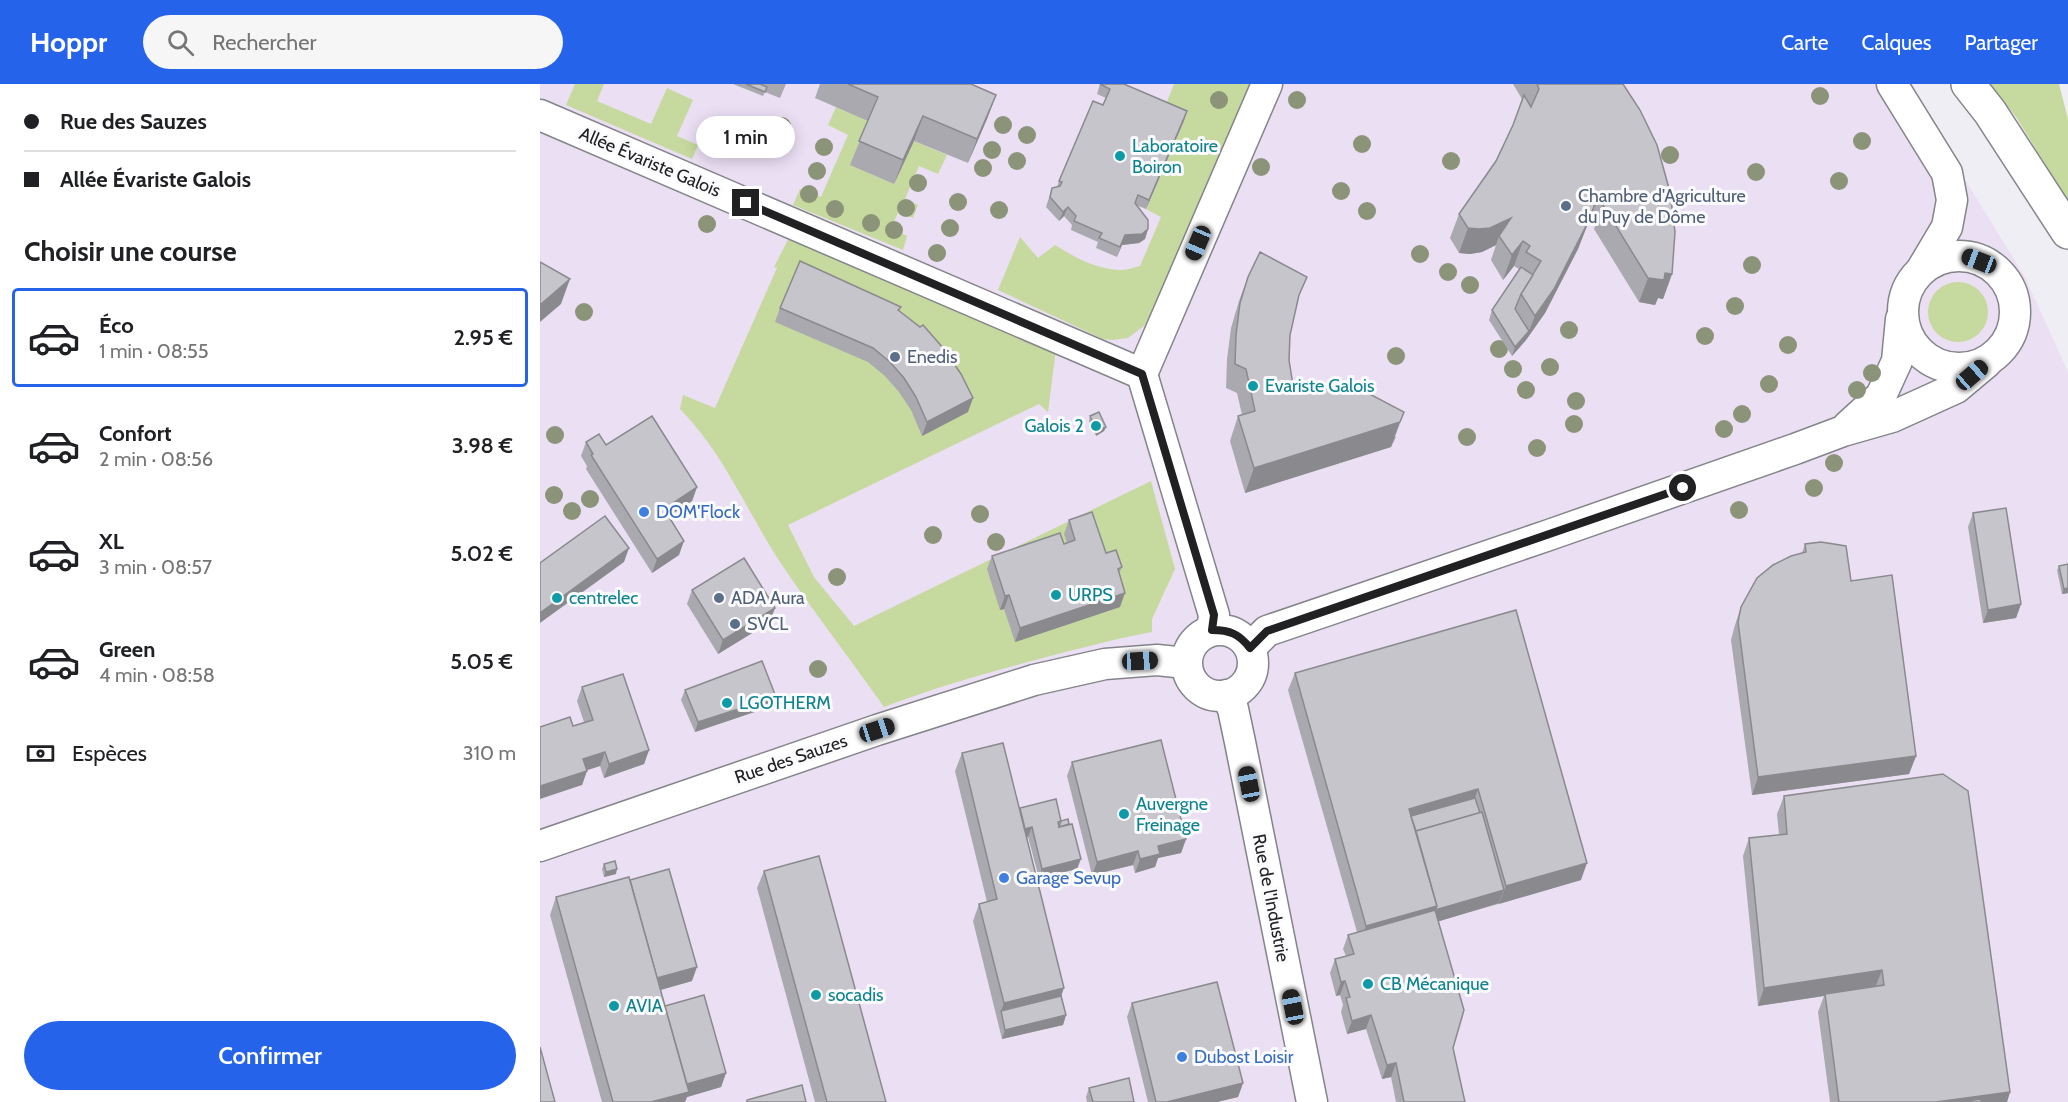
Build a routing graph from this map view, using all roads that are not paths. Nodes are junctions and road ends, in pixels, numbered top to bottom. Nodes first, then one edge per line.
1 (1267, 84) edge
2 (1892, 84) edge
3 (1968, 84) edge
4 (540, 115) edge
5 (2068, 232) edge
6 (1922, 269) junction
7 (1902, 316) junction
8 (1987, 362) junction
9 (1142, 374) junction
10 (1843, 430) junction
11 (1212, 630) junction
12 (1250, 648) junction
13 (1186, 663) junction
14 (1227, 695) junction
15 (540, 846) edge
16 (1312, 1102) edge

1 - 9 street
2 - 6 street
3 - 5 highway
4 - 9 street, Allée Évariste Galois
6 - 7 street
6 - 8 street
7 - 8 street
7 - 10 street
8 - 10 street
9 - 11 street
10 - 12 street
11 - 12 street
11 - 13 street
12 - 14 street
13 - 14 street
13 - 15 street, Rue des Sauzes
14 - 16 street, Rue de l'Industrie

